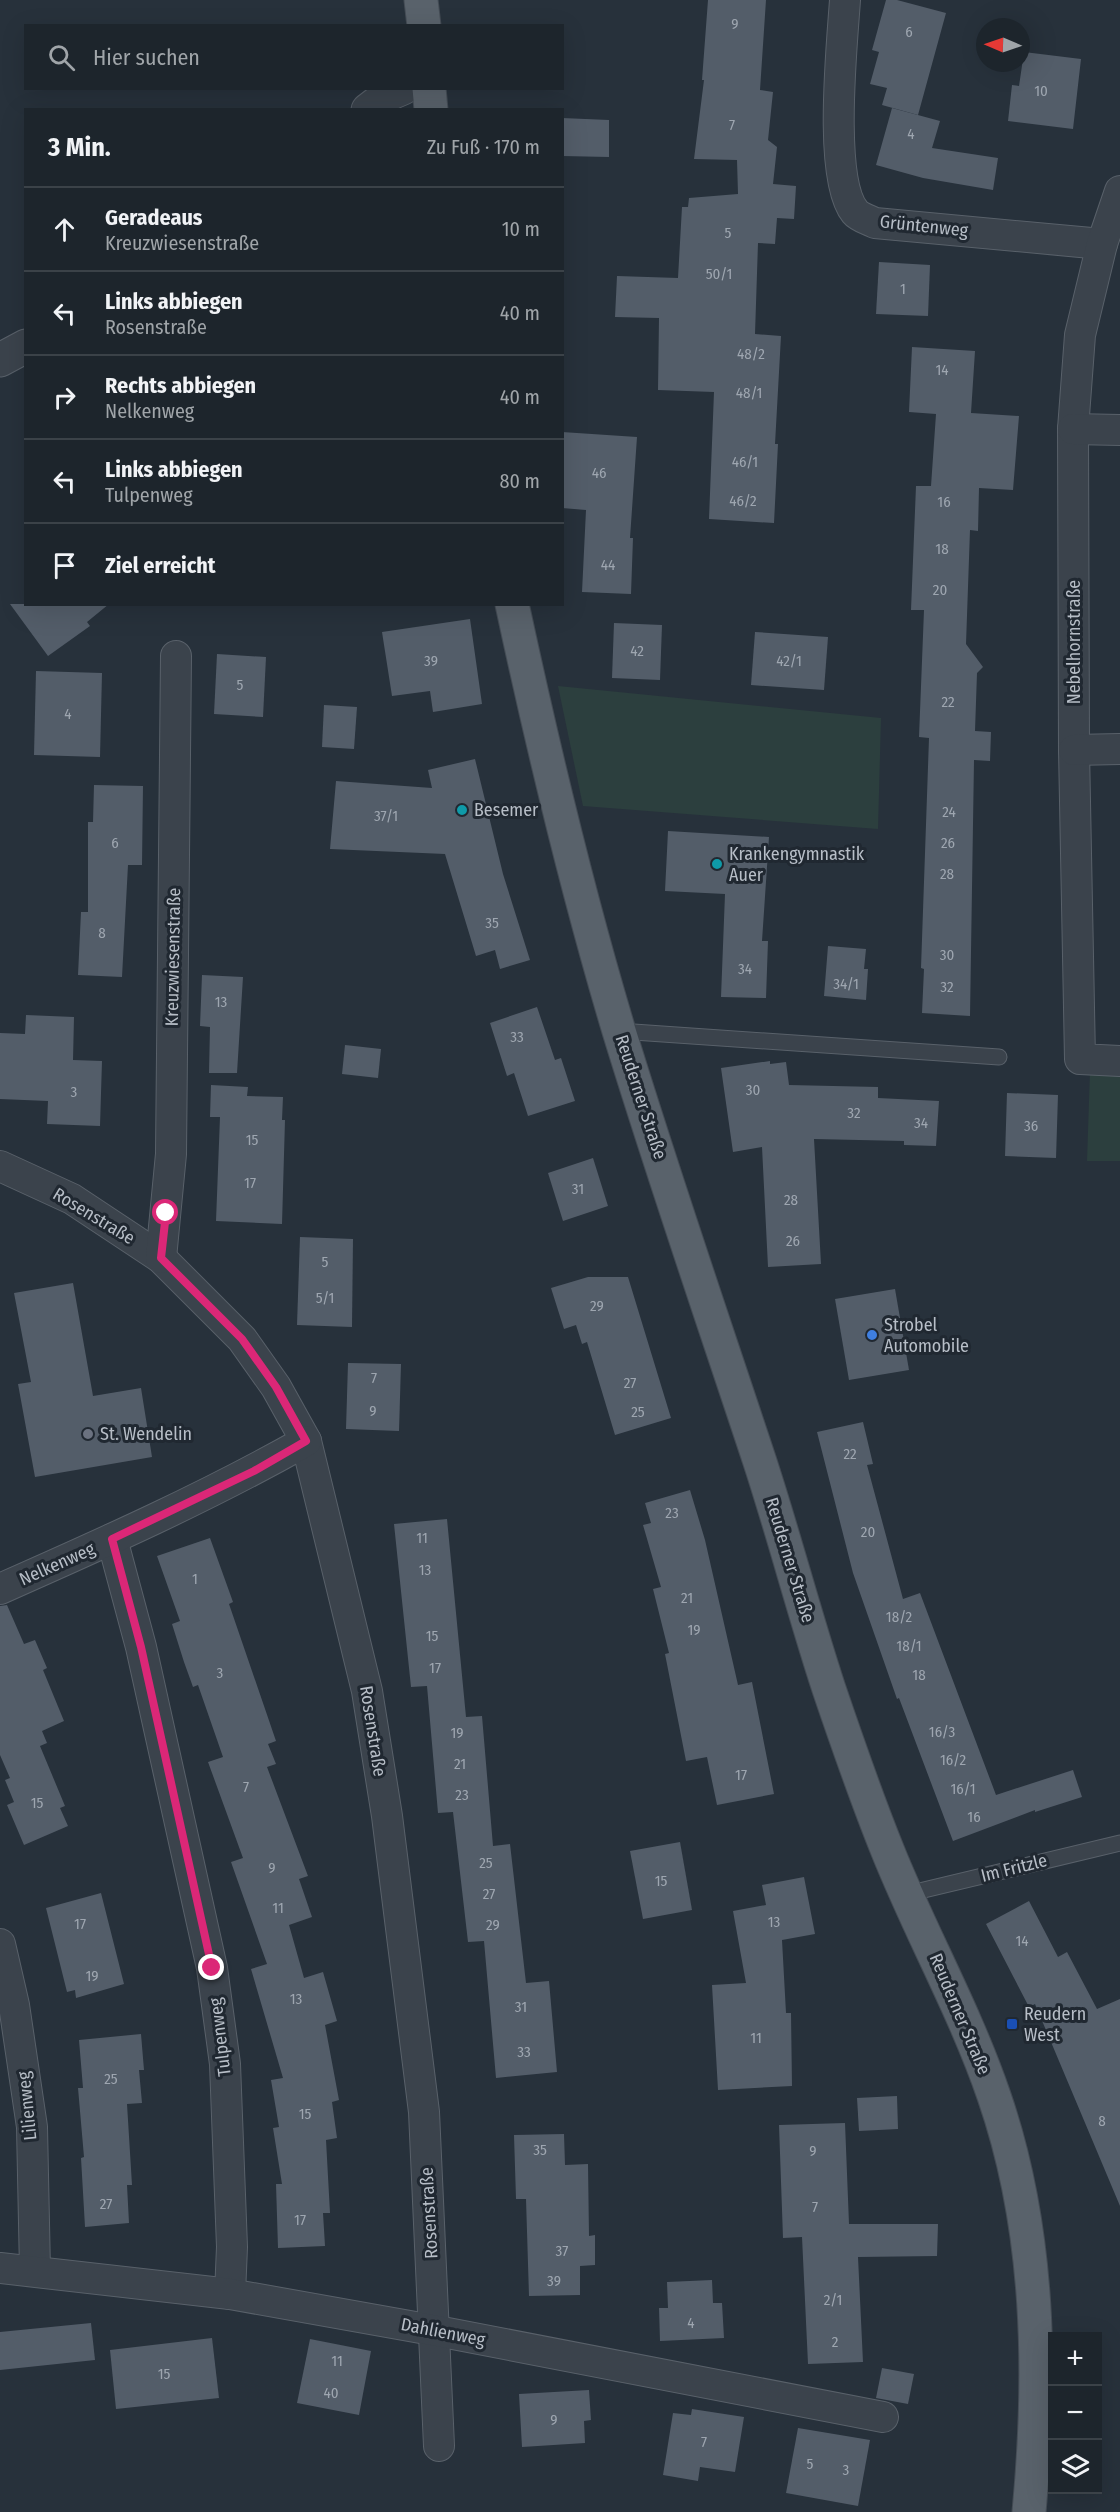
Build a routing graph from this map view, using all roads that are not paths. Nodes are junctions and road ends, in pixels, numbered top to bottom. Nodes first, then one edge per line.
1 (421, 0) edge
2 (845, 0) edge
3 (424, 24) edge
4 (399, 90) edge
5 (429, 90) edge
6 (371, 108) edge
7 (431, 108) edge
8 (1120, 191) edge
9 (1102, 244) junction
10 (24, 347) edge
11 (0, 360) edge
12 (1073, 429) junction
13 (1120, 429) edge
14 (512, 606) edge
15 (176, 656) dead end
16 (1120, 749) edge
17 (1074, 750) junction
18 (619, 1031) junction
19 (999, 1058) dead end
20 (1120, 1061) edge
21 (0, 1166) edge
22 (161, 1258) junction
23 (306, 1441) junction
24 (112, 1539) junction
25 (0, 1589) edge
26 (1120, 1843) edge
27 (907, 1894) junction
28 (0, 1944) edge
29 (0, 2268) edge
30 (35, 2271) junction
31 (230, 2294) junction
32 (432, 2330) junction
33 (883, 2417) dead end
34 (439, 2446) dead end
35 (1029, 2512) edge

1 - 3 main road
2 - 9 street, Grüntenweg
4 - 6 street
5 - 7 main road
8 - 9 street, Nebelhornstraße
9 - 12 street, Nebelhornstraße
10 - 11 street
12 - 13 street
12 - 17 street, Nebelhornstraße
14 - 18 main road, Reuderner Straße
15 - 22 street, Kreuzwiesenstraße
16 - 17 street
17 - 20 street, Nebelhornstraße
18 - 19 lane
18 - 27 main road, Reuderner Straße
21 - 22 street, Rosenstraße
22 - 23 street, Rosenstraße
23 - 24 street, Nelkenweg
23 - 32 street, Rosenstraße
24 - 25 street, Nelkenweg
24 - 31 street, Tulpenweg
26 - 27 lane, Im Fritzle
27 - 35 main road, Reuderner Straße
28 - 30 street, Lilienweg
29 - 30 street, Dahlienweg
30 - 31 street, Dahlienweg
31 - 32 street, Dahlienweg
32 - 33 street, Dahlienweg
32 - 34 street, Rosenstraße

